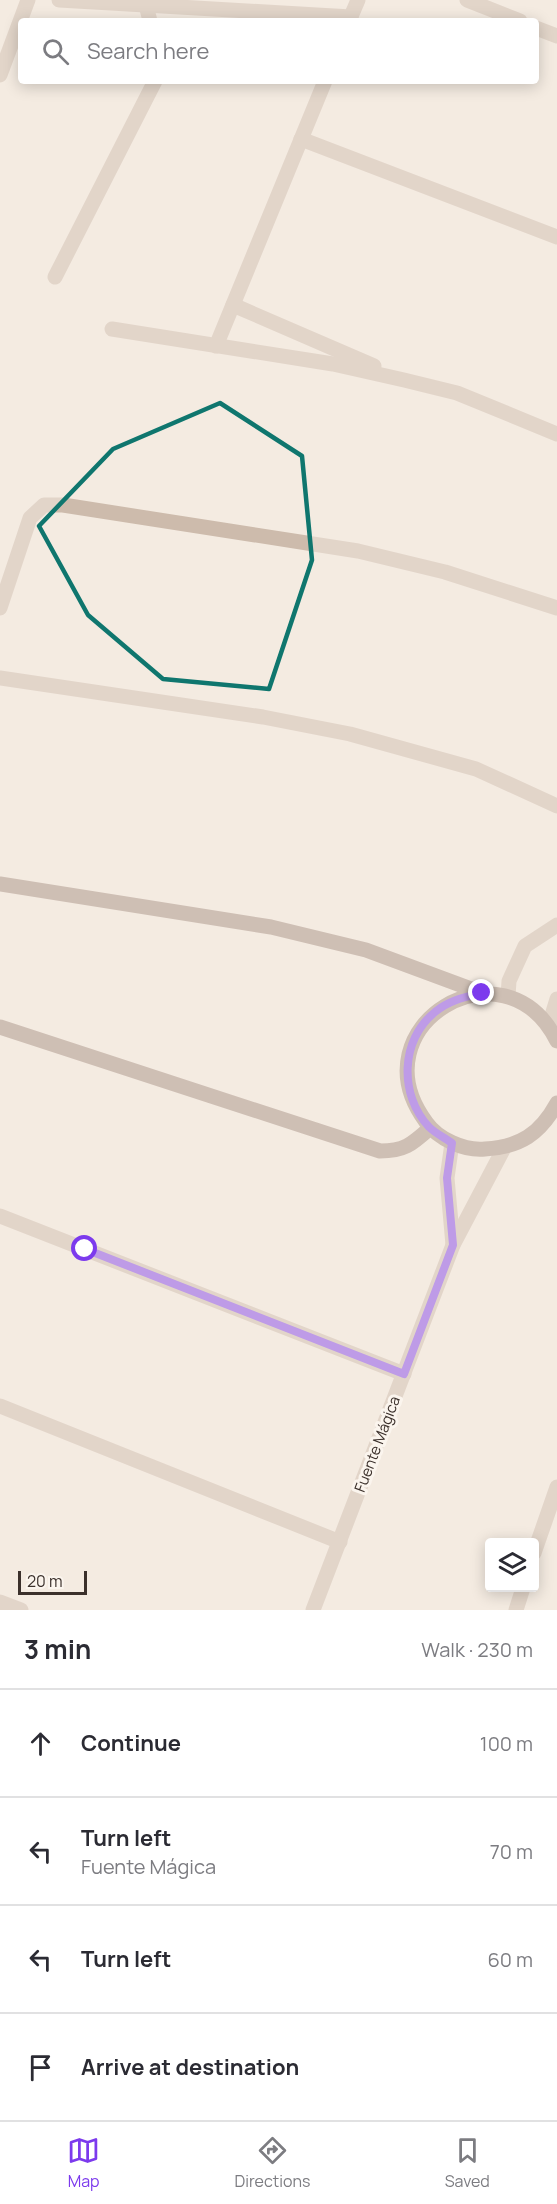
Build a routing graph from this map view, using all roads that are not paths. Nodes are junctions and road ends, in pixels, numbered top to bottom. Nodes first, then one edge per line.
1 (28, 0) edge
2 (59, 0) edge
3 (358, 0) edge
4 (467, 0) edge
5 (146, 5) junction
6 (225, 9) junction
7 (21, 18) edge
8 (149, 18) edge
9 (215, 18) edge
10 (338, 18) edge
11 (350, 18) edge
12 (512, 18) edge
13 (18, 27) edge
14 (539, 29) edge
15 (557, 36) edge
16 (0, 75) edge
17 (153, 84) edge
18 (324, 84) edge
19 (301, 139) junction
20 (557, 237) edge
21 (55, 277) dead end
22 (233, 305) junction
23 (112, 329) dead end
24 (216, 346) junction
25 (404, 380) junction
26 (557, 434) edge
27 (0, 608) edge
28 (557, 608) edge
29 (0, 678) edge
30 (557, 806) edge
31 (0, 884) edge
32 (557, 925) edge
33 (482, 993) junction
34 (508, 996) junction
35 (557, 999) edge
36 (549, 1025) junction
37 (0, 1027) edge
38 (557, 1041) edge
39 (557, 1103) edge
40 (557, 1125) edge
41 (430, 1128) junction
42 (529, 1138) junction
43 (452, 1143) junction
44 (504, 1148) junction
45 (0, 1216) edge
46 (453, 1245) junction
47 (404, 1374) junction
48 (0, 1406) edge
49 (556, 1491) edge
50 (539, 1539) edge
51 (340, 1542) junction
52 (521, 1592) edge
53 (0, 1602) edge
54 (21, 1610) edge
55 (313, 1610) edge
56 (516, 1610) edge

1 - 7 street
2 - 5 street
3 - 11 street
4 - 12 street
5 - 6 street
5 - 8 street
6 - 9 street
6 - 10 street
13 - 16 street
14 - 15 street
17 - 21 street
18 - 19 street
19 - 20 street
19 - 22 street
22 - 24 street
22 - 25 street
23 - 24 street
24 - 25 street
25 - 26 street
27 - 28 street
29 - 30 street
31 - 33 street
32 - 34 street
33 - 34 street
33 - 41 street
34 - 36 street
35 - 36 street
36 - 38 street
37 - 41 street
39 - 42 street
40 - 42 street
41 - 43 street
42 - 44 street
43 - 44 street
43 - 46 street, Fuente Mágica
44 - 46 street, Fuente Mágica
45 - 47 street
46 - 47 street, Fuente Mágica
47 - 51 street, Fuente Mágica
48 - 51 street
49 - 50 street
51 - 55 street, Fuente Mágica
52 - 56 street
53 - 54 street

